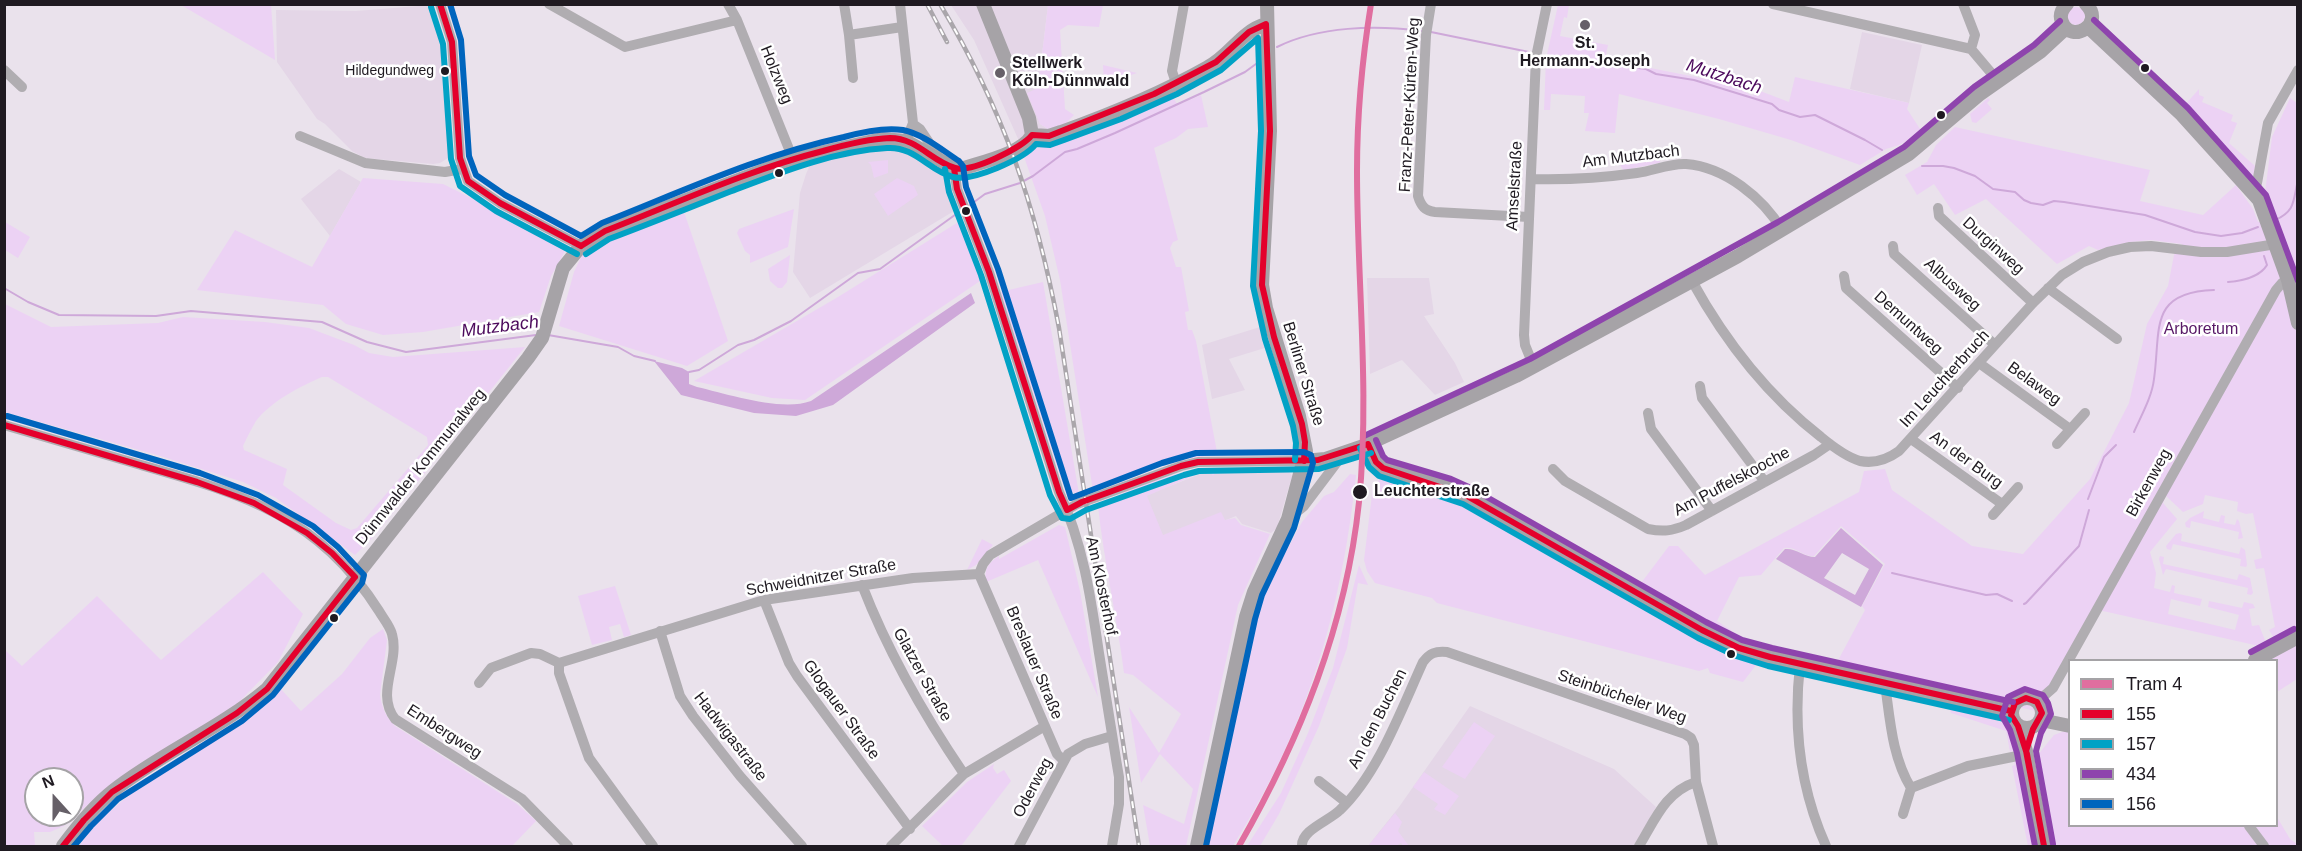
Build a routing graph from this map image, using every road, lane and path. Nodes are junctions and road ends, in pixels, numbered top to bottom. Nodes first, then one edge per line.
1 (440, 4) edge
2 (549, 4) edge
3 (728, 4) edge
4 (844, 4) edge
5 (900, 4) edge
6 (984, 4) edge
7 (1184, 4) edge
8 (1266, 4) edge
9 (1431, 4) edge
10 (1773, 4) edge
11 (1963, 4) edge
12 (1543, 5) edge
13 (2087, 5) edge
14 (2064, 6) edge
15 (737, 20) junction
16 (1266, 24) junction
17 (902, 27) junction
18 (2088, 27) junction
19 (2066, 28) junction
20 (849, 34) junction
21 (1971, 49) junction
22 (4, 70) edge
23 (2298, 70) edge
24 (853, 78) dead end
25 (1998, 81) junction
26 (1176, 83) junction
27 (22, 87) dead end
28 (913, 124) junction
29 (1032, 135) junction
30 (300, 136) dead end
31 (906, 141) junction
32 (793, 159) junction
33 (948, 165) junction
34 (462, 169) junction
35 (1531, 179) junction
36 (2251, 189) junction
37 (1938, 208) dead end
38 (1529, 217) junction
39 (1782, 230) junction
40 (2276, 244) junction
41 (581, 246) junction
42 (1893, 246) dead end
43 (1844, 276) dead end
44 (2288, 280) junction
45 (1692, 281) junction
46 (2048, 288) junction
47 (2033, 303) junction
48 (2298, 323) edge
49 (2117, 339) dead end
50 (1995, 345) junction
51 (1979, 363) junction
52 (1534, 367) junction
53 (1700, 386) dead end
54 (1958, 387) junction
55 (1648, 413) dead end
56 (2085, 413) dead end
57 (4, 425) edge
58 (2070, 429) junction
59 (1911, 439) junction
60 (1368, 444) junction
61 (1830, 444) junction
62 (2057, 444) dead end
63 (1344, 453) junction
64 (1304, 461) junction
65 (1553, 469) dead end
66 (1765, 482) junction
67 (2018, 487) dead end
68 (2002, 504) junction
69 (1067, 510) junction
70 (1712, 511) junction
71 (1993, 515) dead end
72 (1288, 519) junction
73 (979, 574) junction
74 (355, 576) junction
75 (862, 585) junction
76 (764, 600) junction
77 (660, 631) junction
78 (2298, 637) edge
79 (1437, 651) joint
80 (2069, 659) edge
81 (2257, 659) edge
82 (2068, 661) edge
83 (559, 663) junction
84 (1800, 665) junction
85 (479, 683) dead end
86 (1885, 684) junction
87 (2037, 702) junction
88 (2011, 711) junction
89 (2037, 724) junction
90 (1045, 726) junction
91 (2018, 726) junction
92 (2068, 726) edge
93 (1112, 736) junction
94 (2026, 753) junction
95 (1065, 761) junction
96 (964, 774) junction
97 (1319, 781) dead end
98 (1696, 782) junction
99 (1911, 788) junction
100 (1347, 803) junction
101 (1903, 814) dead end
102 (2250, 827) edge
103 (909, 829) junction
104 (1301, 844) edge
105 (63, 846) edge
106 (568, 846) edge
107 (653, 846) edge
108 (802, 846) edge
109 (891, 846) edge
110 (1019, 846) edge
111 (1112, 846) edge
112 (1197, 846) edge
113 (1639, 846) edge
114 (1713, 846) edge
115 (1826, 846) edge
116 (2044, 846) edge
117 (2265, 846) edge

1 - 34 street
2 - 15 street
3 - 15 street, Holzweg
4 - 20 street
5 - 17 street
6 - 29 main road
7 - 26 street
8 - 16 main road, Berliner Straße
9 - 38 street, Franz-Peter-Kürten-Weg
10 - 21 street
11 - 21 street
12 - 35 street, Amselstraße
13 - 18 main road
14 - 19 main road
15 - 32 street, Holzweg
16 - 26 main road
16 - 64 main road, Berliner Straße
17 - 20 street
17 - 28 street
18 - 19 main road
18 - 36 main road
19 - 25 main road
20 - 24 street
21 - 25 street
22 - 27 street
23 - 36 street
25 - 39 main road
26 - 29 main road
28 - 31 street
28 - 33 street, Am Klosterhof
29 - 33 main road
30 - 34 street
31 - 32 main road, Dünnwalder Kommunalweg
31 - 33 main road
32 - 41 main road, Dünnwalder Kommunalweg
33 - 69 street, Am Klosterhof
34 - 41 street
35 - 38 street, Amselstraße
35 - 39 street, Am Mutzbach
36 - 40 main road
37 - 47 street, Durginweg
38 - 52 street, Amselstraße
39 - 45 main road
40 - 44 main road
40 - 46 street, Im Leuchterbruch
41 - 74 main road, Dünnwalder Kommunalweg
42 - 50 street, Albusweg
43 - 54 street, Demuntweg
44 - 48 main road
44 - 80 street, Birkenweg
45 - 52 main road
45 - 61 street, Im Leuchterbruch
46 - 47 street, Im Leuchterbruch
46 - 49 street
47 - 50 street, Im Leuchterbruch
50 - 51 street, Im Leuchterbruch
51 - 54 street, Im Leuchterbruch
51 - 58 street, Belaweg
52 - 60 main road
53 - 66 street
54 - 59 street, Im Leuchterbruch
55 - 70 street
56 - 58 street
57 - 74 street, Embergweg
58 - 62 street
59 - 61 street, Im Leuchterbruch
59 - 68 street, An der Burg
60 - 63 main road
60 - 84 main road
61 - 66 street, Am Puffelskooche
63 - 64 main road
63 - 72 street
64 - 69 street
64 - 72 main road, Berliner Straße
65 - 70 street, Am Puffelskooche
66 - 70 street, Am Puffelskooche
67 - 68 street, An der Burg
68 - 71 street, An der Burg
69 - 73 street
69 - 93 street, Am Klosterhof
72 - 112 main road, Berliner Straße
73 - 75 street, Schweidnitzer Straße
73 - 90 street, Breslauer Straße
74 - 105 main road, Dünnwalder Kommunalweg
74 - 106 street, Embergweg
75 - 76 street, Schweidnitzer Straße
75 - 96 street, Glatzer Straße
76 - 77 street, Schweidnitzer Straße
76 - 103 street, Glogauer Straße
77 - 83 street, Schweidnitzer Straße
77 - 108 street, Hadwigastraße
78 - 81 main road
79 - 98 street, Steinbücheler Weg
79 - 100 street, An den Buchen
82 - 87 street, Birkenweg
83 - 85 street
83 - 107 street
84 - 86 main road
84 - 115 street
86 - 88 main road
86 - 99 street
87 - 88 main road
87 - 89 main road
88 - 91 main road
89 - 91 main road
89 - 92 main road
89 - 94 main road
90 - 95 street, Breslauer Straße
90 - 96 street
91 - 94 main road
93 - 95 street, Oderweg
93 - 111 street, Am Klosterhof
94 - 99 street
94 - 116 main road
95 - 110 street, Oderweg
96 - 103 street
97 - 100 street
98 - 113 street
98 - 114 street, Steinbücheler Weg
99 - 101 street
100 - 104 street, An den Buchen
102 - 117 street
103 - 109 street

